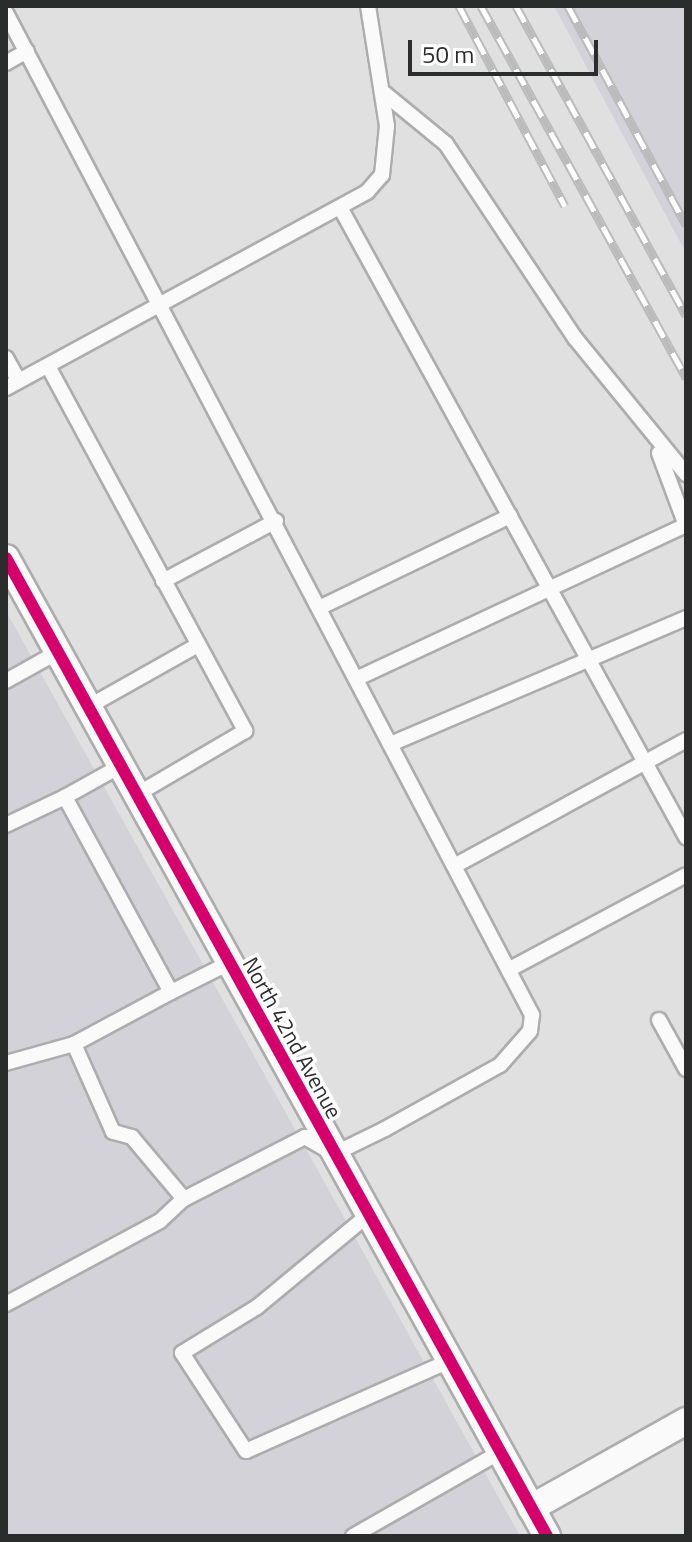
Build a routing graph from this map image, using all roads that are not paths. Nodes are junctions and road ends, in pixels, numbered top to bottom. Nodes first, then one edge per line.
1 (368, 6) edge
2 (6, 13) edge
3 (27, 51) junction
4 (6, 63) edge
5 (384, 93) junction
6 (341, 209) junction
7 (163, 304) junction
8 (6, 358) edge
9 (48, 366) junction
10 (13, 385) edge
11 (657, 444) junction
12 (686, 474) edge
13 (510, 516) junction
14 (276, 521) junction
15 (686, 524) edge
16 (6, 558) edge
17 (163, 581) junction
18 (549, 588) junction
19 (321, 607) junction
20 (686, 618) edge
21 (198, 645) junction
22 (56, 653) junction
23 (587, 657) junction
24 (358, 678) junction
25 (6, 681) edge
26 (86, 708) junction
27 (686, 740) edge
28 (393, 743) junction
29 (645, 762) junction
30 (117, 768) junction
31 (133, 796) junction
32 (65, 797) junction
33 (6, 825) edge
34 (686, 837) edge
35 (456, 865) junction
36 (686, 875) edge
37 (227, 964) junction
38 (512, 968) junction
39 (171, 992) junction
40 (659, 1020) dead end
41 (74, 1044) junction
42 (6, 1063) edge
43 (686, 1069) edge
44 (334, 1154) junction
45 (184, 1199) junction
46 (368, 1215) junction
47 (6, 1304) edge
48 (449, 1361) junction
49 (686, 1421) edge
50 (500, 1452) junction
51 (531, 1508) junction
52 (353, 1536) edge
53 (547, 1536) edge

1 - 5 lane
2 - 3 lane
3 - 4 lane
3 - 7 lane
5 - 6 lane
5 - 11 lane
6 - 7 lane
6 - 13 lane
7 - 9 lane
7 - 14 lane
8 - 10 lane
9 - 10 lane
9 - 17 lane
11 - 12 lane
11 - 15 lane
13 - 18 lane
13 - 19 lane
14 - 17 lane
14 - 19 lane
15 - 18 lane
16 - 22 street, North 42nd Avenue
17 - 21 lane
18 - 23 lane
18 - 24 lane
19 - 24 lane
20 - 23 lane
21 - 26 lane
21 - 31 lane
22 - 25 lane
22 - 26 street, North 42nd Avenue
23 - 28 lane
23 - 29 lane
24 - 28 lane
26 - 30 street, North 42nd Avenue
27 - 29 lane
28 - 35 lane
29 - 34 lane
29 - 35 lane
30 - 31 street, North 42nd Avenue
30 - 32 lane
31 - 37 street, North 42nd Avenue
32 - 33 lane
32 - 39 lane
35 - 38 lane
36 - 38 lane
37 - 39 lane
37 - 44 street, North 42nd Avenue
38 - 44 lane
39 - 41 lane
40 - 43 lane
41 - 42 lane
41 - 45 lane
44 - 45 lane
44 - 46 street, North 42nd Avenue
45 - 47 lane
46 - 48 street, North 42nd Avenue
46 - 48 lane
48 - 50 street, North 42nd Avenue
49 - 51 street
50 - 51 street, North 42nd Avenue
50 - 52 lane
51 - 53 street, North 42nd Avenue

